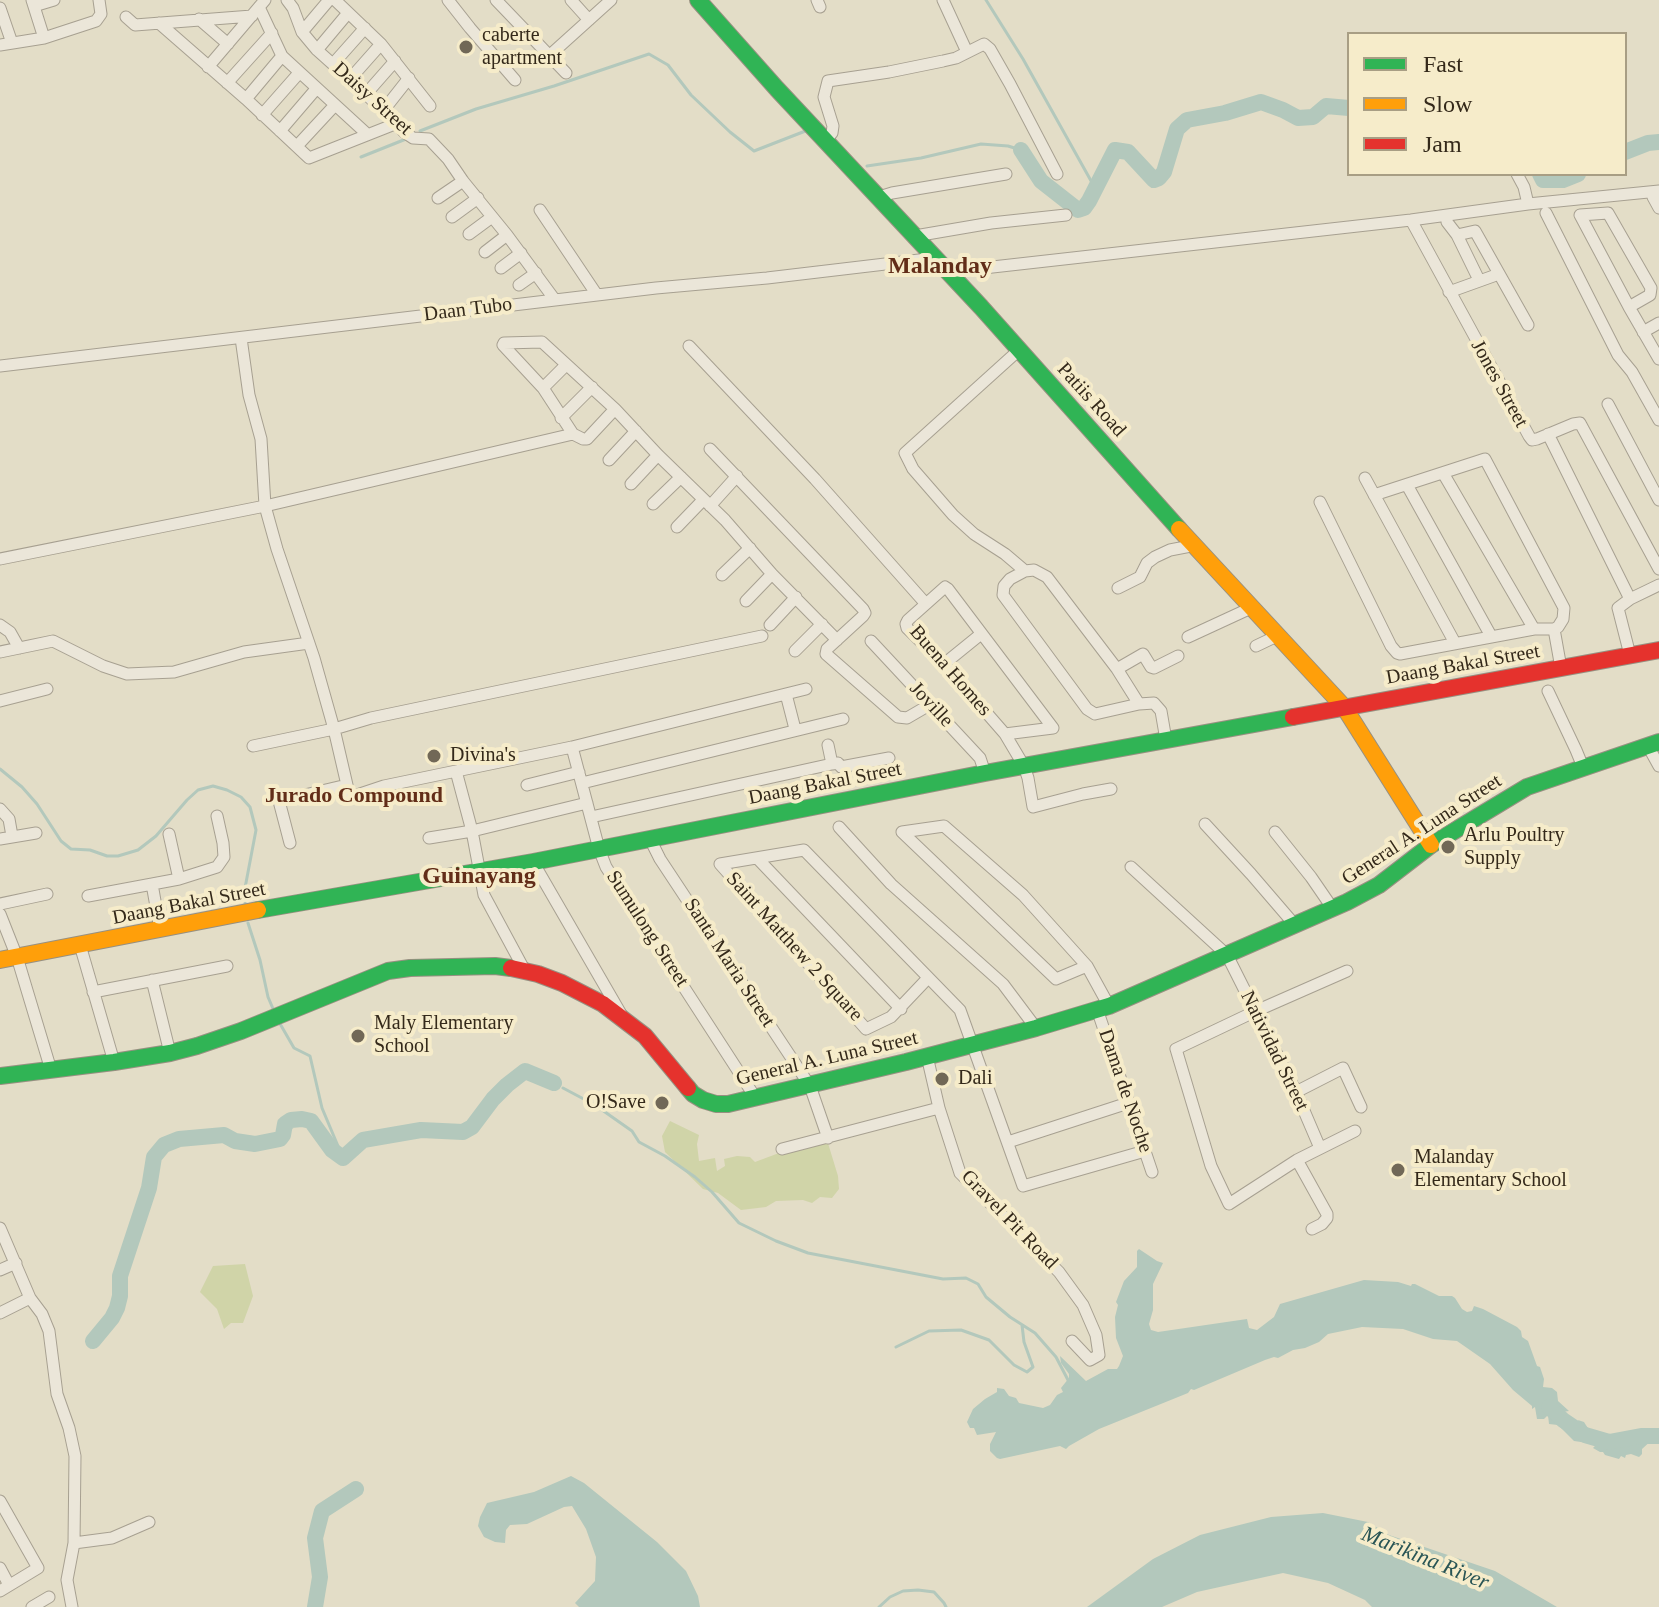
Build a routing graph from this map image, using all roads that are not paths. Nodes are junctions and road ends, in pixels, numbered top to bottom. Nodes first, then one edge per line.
1 (54, 0) edge
2 (99, 0) edge
3 (332, 0) edge
4 (448, 0) edge
5 (496, 0) edge
6 (571, 0) edge
7 (611, 0) edge
8 (943, 0) edge
9 (705, 2) edge
10 (33, 3) edge
11 (293, 3) edge
12 (0, 8) edge
13 (259, 8) edge
14 (348, 13) junction
15 (126, 17) dead end
16 (199, 19) junction
17 (589, 20) junction
18 (159, 23) junction
19 (365, 28) junction
20 (302, 32) junction
21 (272, 33) junction
22 (44, 38) junction
23 (6, 44) edge
24 (228, 44) junction
25 (381, 44) junction
26 (317, 50) junction
27 (967, 52) junction
28 (550, 55) junction
29 (282, 56) junction
30 (395, 61) junction
31 (333, 64) junction
32 (208, 67) junction
33 (299, 73) junction
34 (566, 73) dead end
35 (409, 78) junction
36 (350, 79) junction
37 (515, 80) dead end
38 (227, 83) junction
39 (316, 89) junction
40 (366, 94) junction
41 (246, 99) junction
42 (335, 105) junction
43 (430, 106) dead end
44 (383, 111) junction
45 (262, 115) junction
46 (395, 124) junction
47 (280, 131) junction
48 (367, 134) junction
49 (826, 140) junction
50 (297, 146) junction
51 (1006, 174) dead end
52 (1057, 174) dead end
53 (1518, 176) edge
54 (463, 181) junction
55 (879, 197) junction
56 (438, 198) dead end
57 (478, 198) junction
58 (1657, 199) edge
59 (1528, 204) junction
60 (540, 210) dead end
61 (1546, 213) dead end
62 (1066, 215) dead end
63 (452, 217) dead end
64 (492, 217) junction
65 (1411, 220) junction
66 (1447, 222) dead end
67 (469, 234) dead end
68 (507, 235) junction
69 (1457, 235) junction
70 (915, 236) junction
71 (485, 252) dead end
72 (521, 253) junction
73 (936, 258) junction
74 (501, 268) dead end
75 (948, 272) junction
76 (536, 273) junction
77 (1499, 274) junction
78 (1479, 280) junction
79 (519, 285) dead end
80 (1449, 292) junction
81 (597, 295) junction
82 (555, 300) junction
83 (1629, 307) junction
84 (1659, 323) edge
85 (1528, 325) dead end
86 (1643, 332) junction
87 (241, 338) junction
88 (689, 346) dead end
89 (1019, 350) junction
90 (1659, 359) edge
91 (566, 365) junction
92 (0, 366) edge
93 (592, 387) junction
94 (543, 388) junction
95 (1608, 404) dead end
96 (615, 409) junction
97 (561, 418) junction
98 (1659, 420) edge
99 (636, 431) junction
100 (573, 434) junction
101 (1548, 434) junction
102 (710, 449) dead end
103 (658, 455) junction
104 (609, 460) dead end
105 (1443, 473) junction
106 (737, 476) junction
107 (681, 477) junction
108 (1365, 478) dead end
109 (631, 484) dead end
110 (1407, 485) junction
111 (1374, 495) junction
112 (1659, 500) edge
113 (1320, 502) dead end
114 (707, 503) junction
115 (653, 504) dead end
116 (265, 506) junction
117 (677, 527) dead end
118 (1196, 545) junction
119 (750, 548) junction
120 (0, 559) edge
121 (1659, 569) edge
122 (1025, 571) junction
123 (772, 574) junction
124 (722, 575) dead end
125 (1659, 585) edge
126 (1118, 588) dead end
127 (796, 597) junction
128 (1630, 599) junction
129 (746, 601) dead end
130 (926, 604) junction
131 (1253, 607) junction
132 (822, 624) junction
133 (0, 625) edge
134 (1534, 629) junction
135 (1554, 629) junction
136 (981, 634) junction
137 (1279, 635) junction
138 (1491, 636) junction
139 (1188, 637) dead end
140 (837, 640) junction
141 (871, 641) dead end
142 (309, 643) junction
143 (1455, 643) junction
144 (1256, 646) dead end
145 (19, 648) junction
146 (1659, 650) edge
147 (795, 651) dead end
148 (0, 652) edge
149 (1630, 655) junction
150 (1178, 656) dead end
151 (944, 664) junction
152 (1561, 668) junction
153 (1117, 669) junction
154 (47, 689) dead end
155 (806, 689) dead end
156 (1548, 691) dead end
157 (786, 694) junction
158 (0, 701) edge
159 (931, 704) junction
160 (1139, 704) junction
161 (1344, 707) junction
162 (843, 719) dead end
163 (334, 729) junction
164 (795, 729) junction
165 (1005, 734) junction
166 (1166, 740) junction
167 (1654, 744) edge
168 (828, 745) dead end
169 (253, 746) dead end
170 (572, 747) junction
171 (889, 758) dead end
172 (832, 764) junction
173 (1024, 766) junction
174 (1659, 766) edge
175 (1583, 767) junction
176 (456, 771) junction
177 (985, 773) junction
178 (581, 777) junction
179 (347, 785) junction
180 (527, 785) dead end
181 (1111, 789) dead end
182 (587, 803) junction
183 (0, 809) edge
184 (217, 816) dead end
185 (591, 817) junction
186 (1205, 824) dead end
187 (839, 827) dead end
188 (472, 831) junction
189 (1275, 832) dead end
190 (36, 833) dead end
191 (169, 834) dead end
192 (6, 838) edge
193 (429, 838) dead end
194 (650, 839) junction
195 (290, 843) dead end
196 (1431, 845) junction
197 (599, 849) junction
198 (757, 858) junction
199 (533, 862) junction
200 (1131, 867) dead end
201 (480, 871) junction
202 (179, 879) junction
203 (152, 884) junction
204 (47, 894) dead end
205 (88, 896) dead end
206 (0, 904) edge
207 (1333, 909) junction
208 (0, 914) edge
209 (1294, 924) junction
210 (160, 929) junction
211 (80, 945) junction
212 (1227, 955) junction
213 (8, 959) edge
214 (227, 966) dead end
215 (1087, 966) junction
216 (525, 971) junction
217 (1347, 971) dead end
218 (928, 978) junction
219 (152, 980) junction
220 (93, 992) junction
221 (1103, 1008) junction
222 (901, 1009) junction
223 (1256, 1011) junction
224 (623, 1019) junction
225 (1036, 1028) junction
226 (972, 1044) junction
227 (170, 1053) junction
228 (927, 1056) junction
229 (114, 1062) junction
230 (51, 1070) junction
231 (0, 1076) edge
232 (810, 1086) junction
233 (1296, 1092) junction
234 (755, 1097) junction
235 (1128, 1103) junction
236 (1361, 1107) dead end
237 (939, 1108) junction
238 (1355, 1131) dead end
239 (828, 1138) junction
240 (1008, 1142) junction
241 (1320, 1148) junction
242 (782, 1149) dead end
243 (1145, 1151) junction
244 (1297, 1160) junction
245 (1152, 1172) dead end
246 (0, 1228) edge
247 (1312, 1229) dead end
248 (16, 1263) junction
249 (0, 1270) edge
250 (30, 1298) junction
251 (0, 1313) edge
252 (1072, 1341) dead end
253 (0, 1501) edge
254 (149, 1522) dead end
255 (74, 1543) junction
256 (0, 1568) edge
257 (5, 1588) edge
258 (32, 1607) edge
259 (45, 1607) edge
260 (72, 1607) edge

1 - 10 street
2 - 22 street
3 - 14 street
3 - 20 street
4 - 37 street
5 - 28 street
6 - 17 street
7 - 17 street
8 - 27 street
9 - 49 street, Patiis Road
10 - 22 street
11 - 20 street, Daisy Street
12 - 23 street
13 - 16 street
13 - 21 street
13 - 24 street
14 - 19 street
14 - 26 street
15 - 18 street
16 - 18 street
16 - 24 street
17 - 28 street
18 - 32 street
19 - 25 street
19 - 31 street
20 - 26 street, Daisy Street
21 - 29 street
21 - 38 street
22 - 23 street
24 - 32 street
25 - 30 street
25 - 36 street
26 - 31 street, Daisy Street
27 - 49 street
27 - 52 street
28 - 34 street
29 - 33 street
29 - 41 street
30 - 35 street
30 - 40 street
31 - 36 street, Daisy Street
32 - 38 street
33 - 39 street
33 - 45 street
35 - 43 street
35 - 44 street
36 - 40 street, Daisy Street
38 - 41 street
39 - 42 street
39 - 47 street
40 - 44 street, Daisy Street
41 - 45 street
42 - 48 street
42 - 50 street
44 - 46 street, Daisy Street
45 - 47 street
46 - 48 street
46 - 54 street, Daisy Street
47 - 50 street
48 - 50 street
49 - 55 street, Patiis Road
51 - 55 street
53 - 59 street
54 - 56 street
54 - 57 street, Daisy Street
55 - 70 street, Patiis Road
57 - 63 street
57 - 64 street, Daisy Street
58 - 59 street
59 - 65 street
60 - 81 street
61 - 98 street
62 - 70 street
64 - 67 street
64 - 68 street, Daisy Street
65 - 75 street
65 - 80 street, Jones Street
66 - 69 street
68 - 71 street
68 - 72 street, Daisy Street
69 - 77 street
69 - 78 street
70 - 73 street, Patiis Road
72 - 74 street
72 - 76 street, Daisy Street
73 - 75 street, Patiis Road
73 - 81 street, Daan Tubo
75 - 89 street, Patiis Road
76 - 79 street
76 - 82 street, Daisy Street
77 - 78 street
77 - 85 street
78 - 80 street
80 - 101 street, Jones Street
81 - 82 street, Daan Tubo
82 - 87 street, Daan Tubo
83 - 83 street
83 - 86 street
84 - 86 street
86 - 90 street
87 - 92 street, Daan Tubo
87 - 116 street
88 - 130 street
89 - 118 street, Patiis Road
89 - 122 street
91 - 93 street
91 - 94 street
91 - 94 street
93 - 96 street
93 - 97 street
94 - 97 street
95 - 112 street
96 - 99 street
96 - 100 street
97 - 100 street
99 - 103 street
99 - 104 street
100 - 116 street
101 - 121 street, Jones Street
101 - 128 street
102 - 106 street
103 - 107 street
103 - 109 street
105 - 110 street
105 - 134 street
105 - 135 street
106 - 114 street
106 - 140 street
107 - 114 street
107 - 115 street
108 - 111 street
110 - 111 street
110 - 138 street
111 - 143 street
113 - 143 street
114 - 117 street
114 - 119 street
116 - 120 street
116 - 142 street
118 - 126 street
118 - 131 street, Patiis Road
119 - 123 street
119 - 124 street
122 - 153 street
122 - 160 street
123 - 127 street
123 - 129 street
125 - 128 street
127 - 132 street
127 - 163 street
128 - 149 street
130 - 136 street, Buena Homes
130 - 151 street, Buena Homes
131 - 137 street, Patiis Road
131 - 139 street
132 - 140 street
132 - 147 street
133 - 145 street
134 - 135 street
134 - 138 street
135 - 152 street
136 - 151 street
136 - 165 street
137 - 144 street
137 - 161 street, Patiis Road
138 - 143 street
140 - 159 street
141 - 159 street, Joville
142 - 145 street
142 - 163 street
145 - 148 street
146 - 149 street, Daang Bakal Street
149 - 152 street, Daang Bakal Street
150 - 153 street
151 - 165 street, Buena Homes
152 - 161 street, Daang Bakal Street
153 - 160 street
154 - 158 street
155 - 157 street
156 - 175 street
157 - 164 street
157 - 170 street
159 - 177 street, Joville
160 - 166 street
161 - 166 street, Daang Bakal Street
161 - 196 street, Patiis Road
162 - 164 street
163 - 169 street
163 - 179 street
164 - 178 street
165 - 173 street, Buena Homes
166 - 173 street, Daang Bakal Street
167 - 174 street
167 - 175 street, General A. Luna Street
168 - 172 street
170 - 176 street
170 - 178 street, Sumulong Street
171 - 172 street
172 - 185 street
173 - 177 street, Daang Bakal Street
173 - 181 street, Buena Homes
175 - 196 street, General A. Luna Street
176 - 179 street
176 - 188 street
177 - 194 street, Daang Bakal Street
178 - 180 street
178 - 182 street, Sumulong Street
179 - 195 street
182 - 185 street, Sumulong Street
182 - 188 street
183 - 192 street
184 - 202 street
185 - 197 street, Sumulong Street
186 - 209 street
187 - 225 street
188 - 193 street
188 - 201 street
189 - 207 street
190 - 192 street
191 - 202 street
194 - 197 street, Daang Bakal Street
194 - 232 street, Santa Maria Street
196 - 207 street, General A. Luna Street
197 - 199 street, Daang Bakal Street
197 - 234 street, Sumulong Street
198 - 218 street, Saint Matthew 2 Square
198 - 222 street, Saint Matthew 2 Square
198 - 222 street, Saint Matthew 2 Square
199 - 201 street, Daang Bakal Street
199 - 224 street
200 - 212 street
201 - 210 street, Daang Bakal Street
201 - 216 street
202 - 203 street
203 - 205 street
203 - 210 street
204 - 206 street
207 - 209 street, General A. Luna Street
208 - 213 street
209 - 212 street, General A. Luna Street
210 - 211 street, Daang Bakal Street
211 - 213 street, Daang Bakal Street
211 - 220 street
212 - 221 street, General A. Luna Street
212 - 223 street, Natividad Street
213 - 230 street
214 - 219 street
215 - 215 street, Dama de Noche
215 - 221 street, Dama de Noche
216 - 224 street, General A. Luna Street
216 - 227 street, General A. Luna Street
217 - 223 street
218 - 222 street, Saint Matthew 2 Square
218 - 226 street, Saint Matthew 2 Square
219 - 220 street
219 - 227 street
220 - 229 street
221 - 225 street, General A. Luna Street
221 - 235 street, Dama de Noche
223 - 233 street, Natividad Street
223 - 244 street
224 - 234 street, General A. Luna Street
225 - 226 street, General A. Luna Street
226 - 228 street, General A. Luna Street
226 - 240 street, Saint Matthew 2 Square
227 - 229 street, General A. Luna Street
228 - 232 street, General A. Luna Street
228 - 237 street, Gravel Pit Road
229 - 230 street, General A. Luna Street
230 - 231 street, General A. Luna Street
232 - 234 street, General A. Luna Street
232 - 239 street, Santa Maria Street
233 - 236 street
233 - 241 street, Natividad Street
235 - 240 street
235 - 243 street, Dama de Noche
237 - 239 street
237 - 252 street, Gravel Pit Road
238 - 241 street
239 - 242 street
240 - 243 street, Saint Matthew 2 Square
241 - 244 street
243 - 245 street, Dama de Noche
244 - 247 street
246 - 248 street
248 - 249 street
248 - 250 street
250 - 251 street
250 - 255 street
253 - 257 street
254 - 255 street
255 - 260 street
256 - 257 street
258 - 259 street

